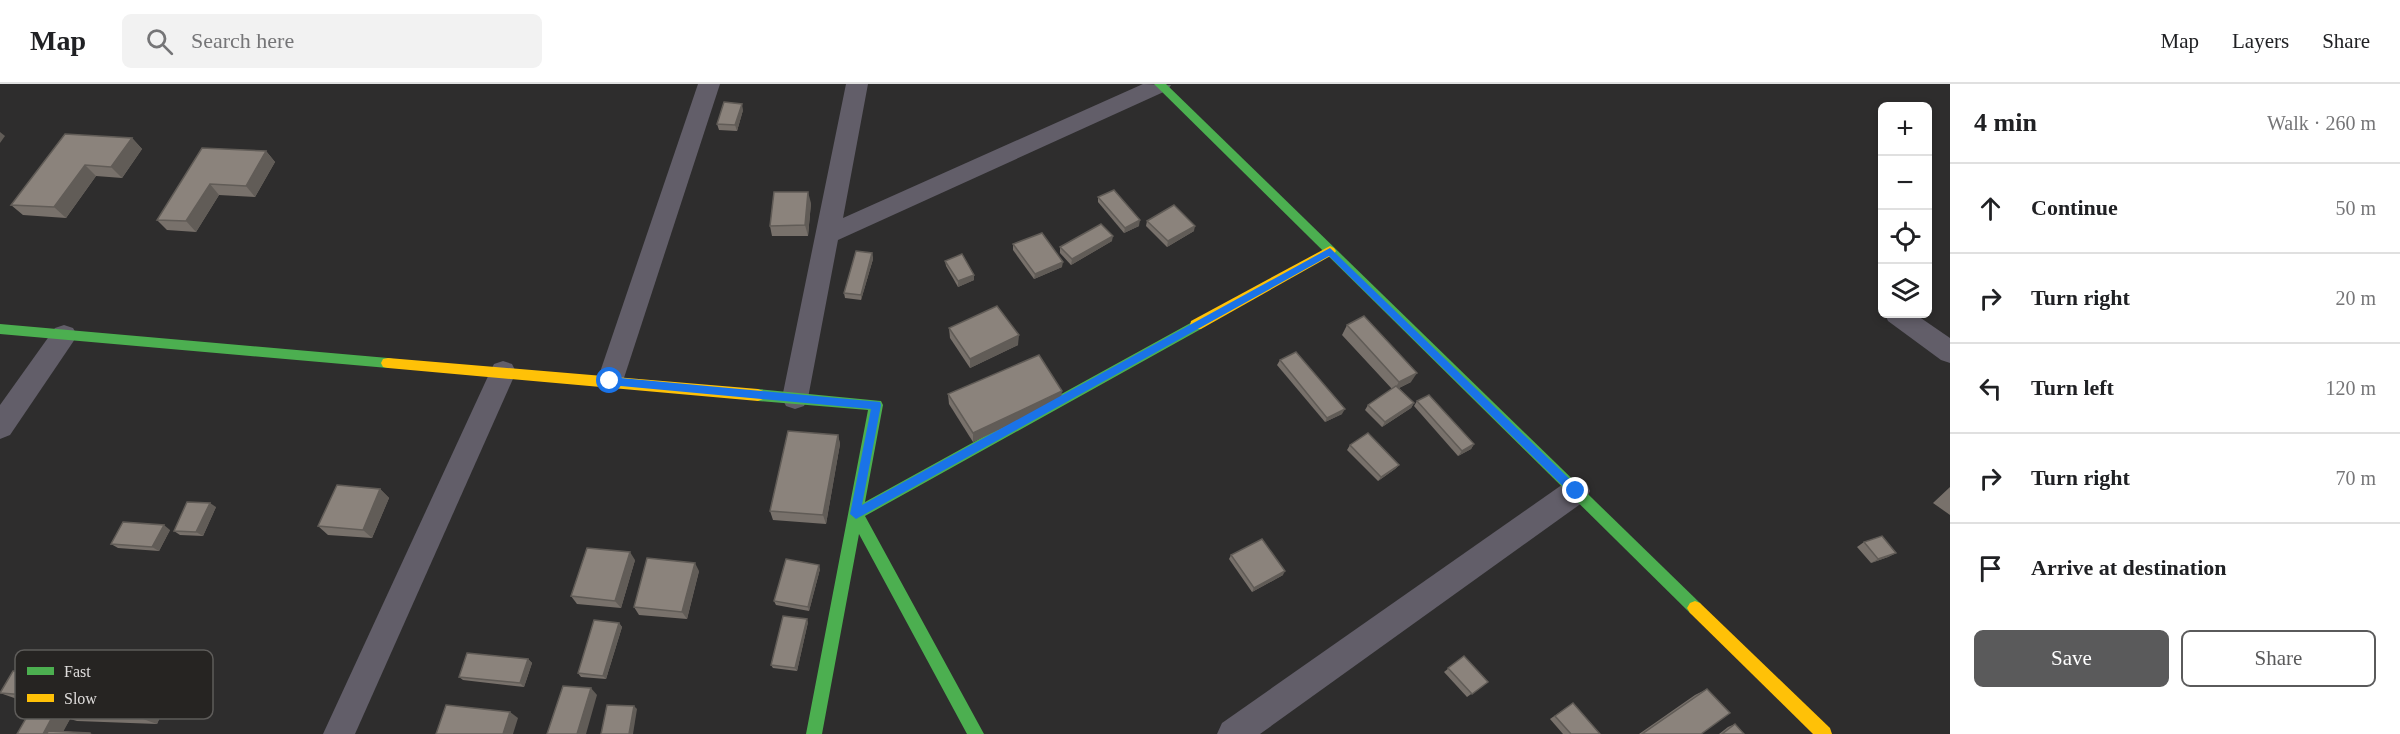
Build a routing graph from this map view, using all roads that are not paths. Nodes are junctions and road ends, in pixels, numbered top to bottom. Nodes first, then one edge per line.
1 (709, 84) edge
2 (857, 84) edge
3 (1159, 85) edge
4 (827, 235) junction
5 (1330, 251) junction
6 (1903, 318) edge
7 (0, 329) edge
8 (64, 334) junction
9 (1950, 352) edge
10 (503, 372) junction
11 (610, 381) junction
12 (795, 398) junction
13 (0, 426) edge
14 (1576, 491) junction
15 (856, 514) junction
16 (339, 734) edge
17 (814, 734) edge
18 (976, 734) edge
19 (1233, 734) edge
20 (1824, 734) edge

1 - 11 street
2 - 4 street
3 - 4 street
3 - 5 street
4 - 12 street
5 - 14 street
5 - 15 street
6 - 9 street
7 - 8 street
8 - 10 street
8 - 13 street
10 - 11 street
10 - 16 street
11 - 12 street
12 - 15 street
14 - 19 street
14 - 20 street
15 - 17 street
15 - 18 street

